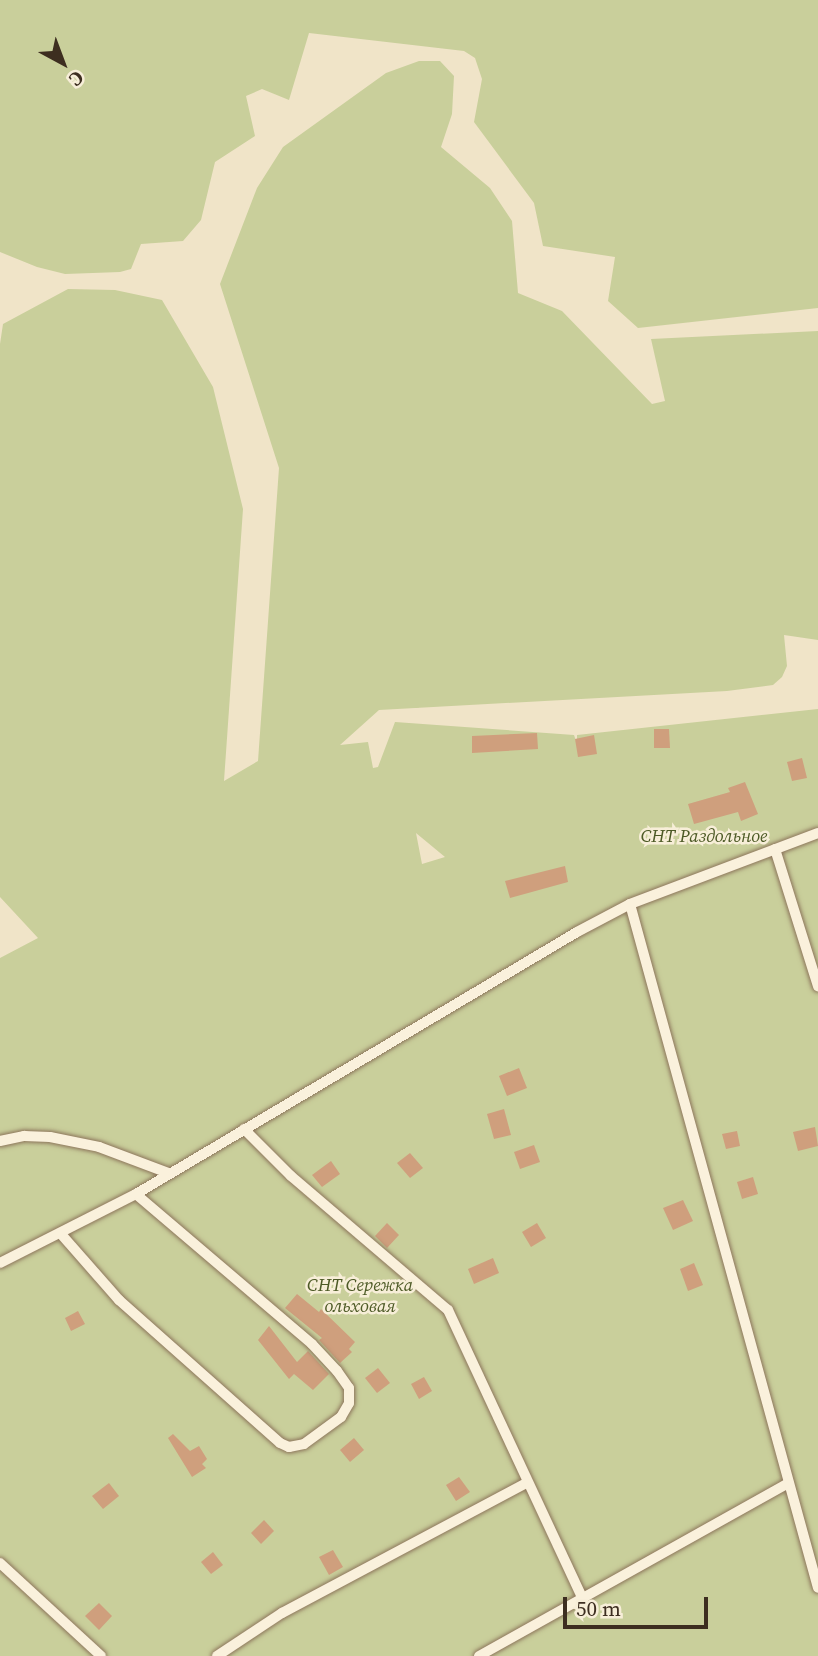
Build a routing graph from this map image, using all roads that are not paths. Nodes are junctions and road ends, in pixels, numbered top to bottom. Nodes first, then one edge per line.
1 (818, 833) edge
2 (775, 849) junction
3 (630, 904) junction
4 (818, 986) edge
5 (244, 1129) junction
6 (0, 1141) edge
7 (168, 1173) junction
8 (136, 1194) junction
9 (61, 1234) junction
10 (0, 1264) edge
11 (527, 1483) junction
12 (789, 1483) junction
13 (0, 1563) edge
14 (818, 1588) edge
15 (582, 1598) junction
16 (101, 1656) edge
17 (217, 1656) edge
18 (479, 1656) edge

1 - 2 lane
2 - 3 lane
2 - 4 lane
3 - 5 lane
3 - 12 lane
5 - 7 lane
5 - 11 lane
6 - 7 lane
7 - 8 lane
8 - 9 lane
8 - 9 lane
9 - 10 lane
11 - 15 lane
11 - 17 lane
12 - 14 lane
12 - 15 lane
13 - 16 lane
15 - 18 lane

